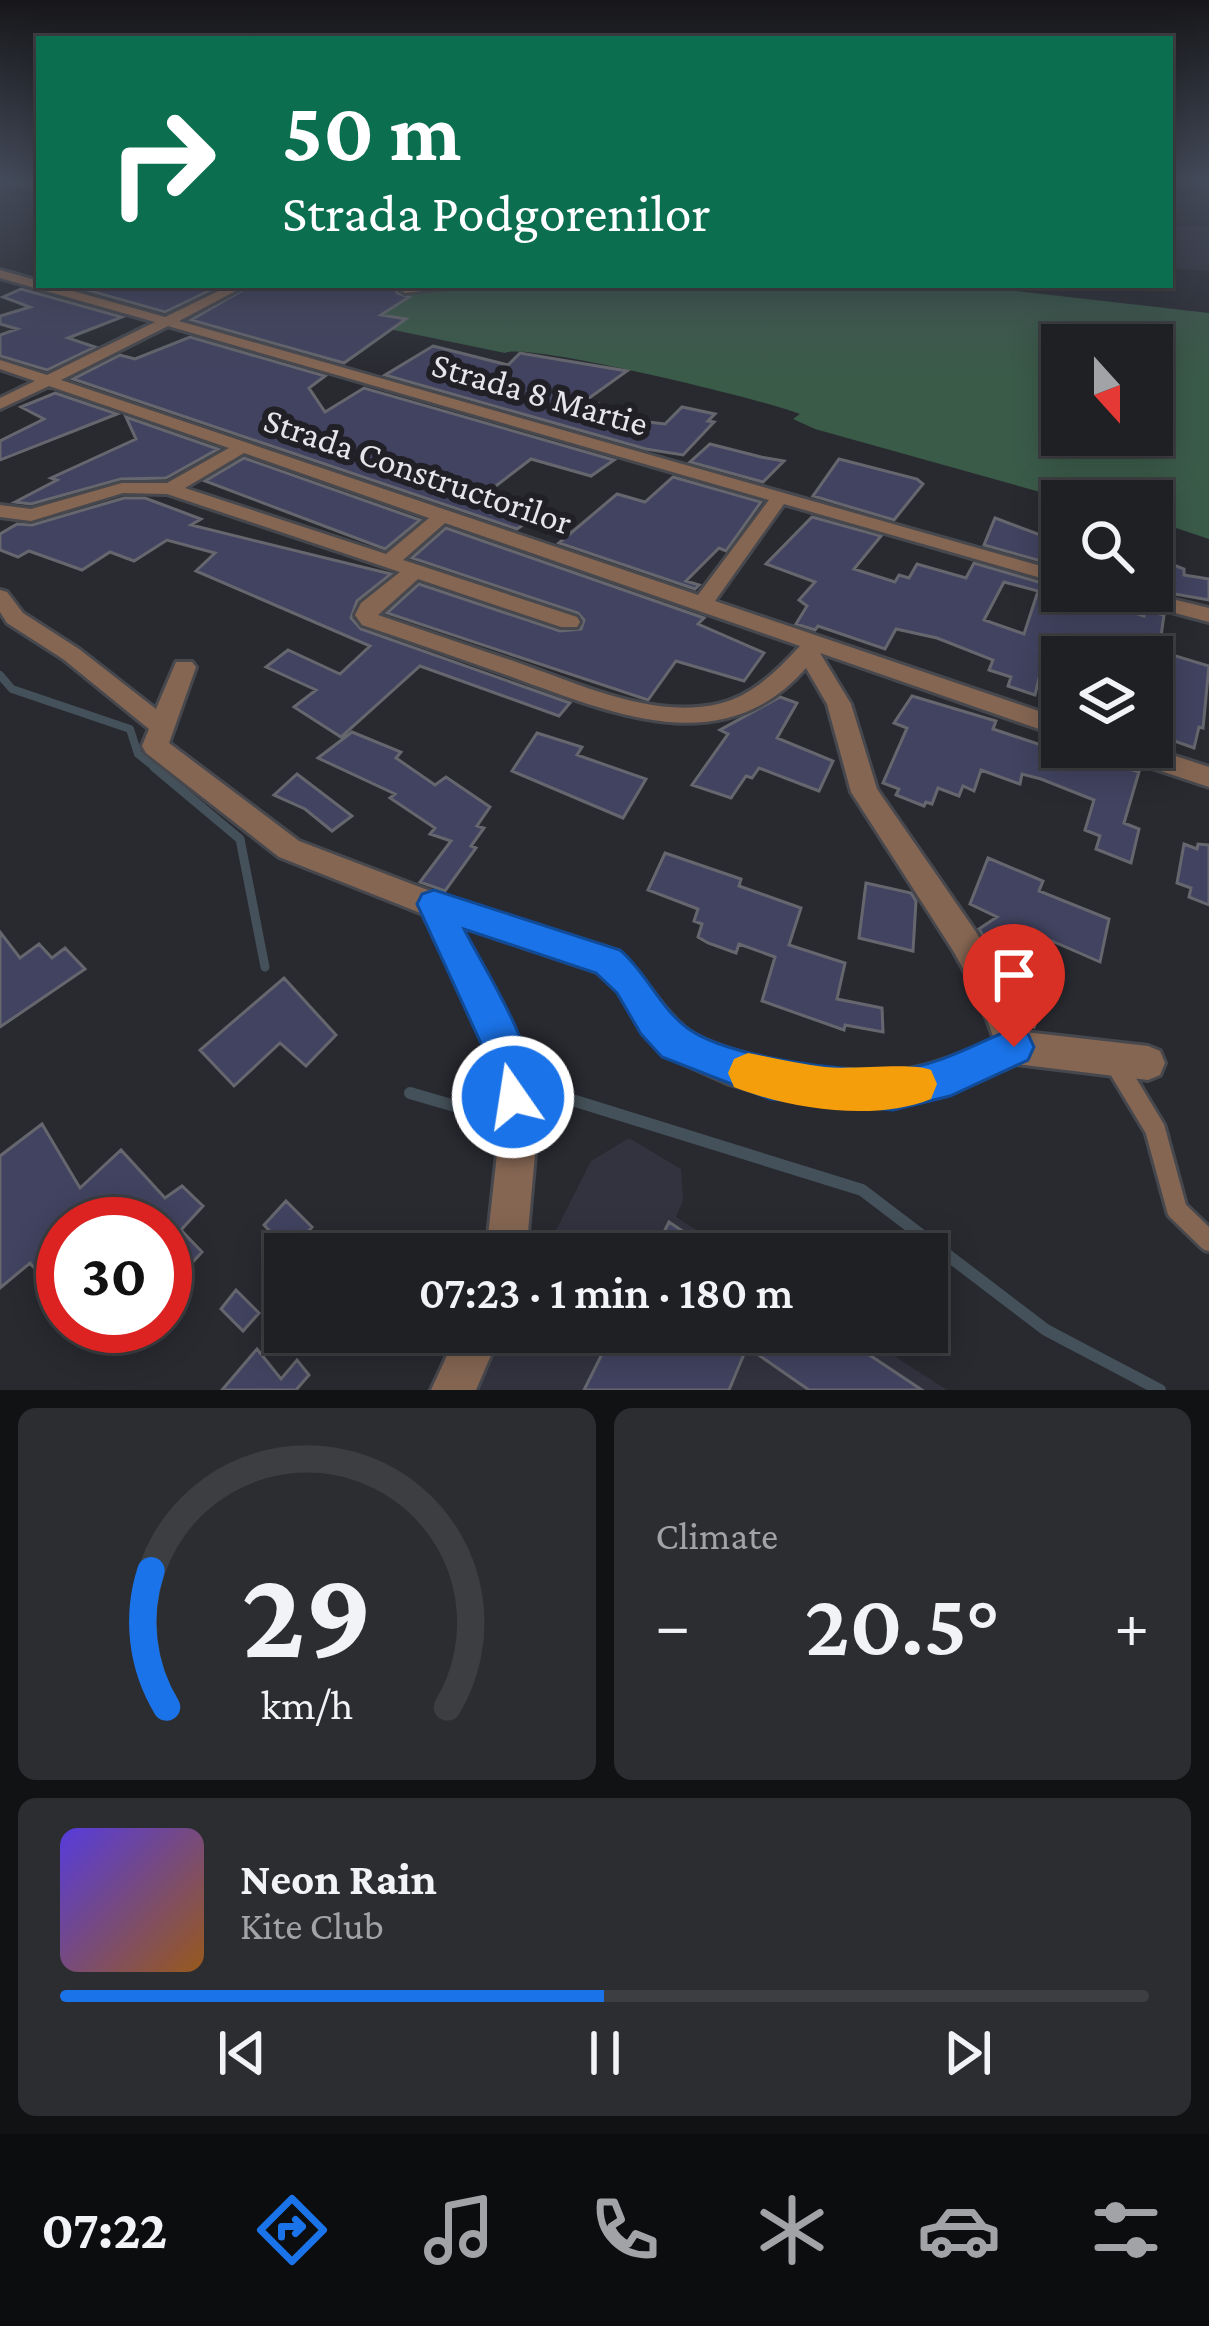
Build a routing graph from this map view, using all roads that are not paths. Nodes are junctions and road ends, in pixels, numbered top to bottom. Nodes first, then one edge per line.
1 (0, 274) edge
2 (36, 285) edge
3 (46, 288) edge
4 (236, 288) edge
5 (421, 288) edge
6 (126, 289) dead end
7 (405, 289) dead end
8 (131, 314) junction
9 (170, 324) junction
10 (0, 364) edge
11 (50, 382) junction
12 (0, 404) edge
13 (241, 448) junction
14 (170, 489) junction
15 (782, 496) junction
16 (4, 515) edge
17 (441, 518) junction
18 (391, 560) junction
19 (417, 569) junction
20 (1041, 572) edge
21 (0, 596) edge
22 (1173, 605) edge
23 (701, 606) junction
24 (1209, 614) edge
25 (569, 622) dead end
26 (811, 649) junction
27 (184, 667) dead end
28 (1041, 721) edge
29 (160, 725) junction
30 (1173, 765) edge
31 (1209, 777) edge
32 (434, 904) junction
33 (1014, 1047) junction
34 (1113, 1058) junction
35 (1148, 1063) dead end
36 (508, 1233) edge
37 (1209, 1241) edge
38 (470, 1353) edge
39 (453, 1390) edge

1 - 2 street, Strada 8 Martie
3 - 8 street, Strada 8 Martie
4 - 9 street
5 - 7 street
6 - 8 street
8 - 9 street, Strada 8 Martie
9 - 11 street
9 - 15 street, Strada 8 Martie
10 - 11 street, Strada Constructorilor
11 - 12 street
11 - 13 street, Strada Constructorilor
13 - 14 street
13 - 17 street, Strada Constructorilor
14 - 16 street
14 - 18 street
15 - 20 street, Strada 8 Martie
15 - 23 street
17 - 18 street
17 - 23 street, Strada Constructorilor
18 - 19 street
19 - 25 street
19 - 26 street
21 - 29 street
22 - 24 street
23 - 26 street, Strada Constructorilor
26 - 28 street, Strada Constructorilor
26 - 33 street
27 - 29 street
29 - 32 street
30 - 31 street
32 - 33 street
32 - 36 street
33 - 34 street
34 - 35 street
34 - 37 lane
38 - 39 street

